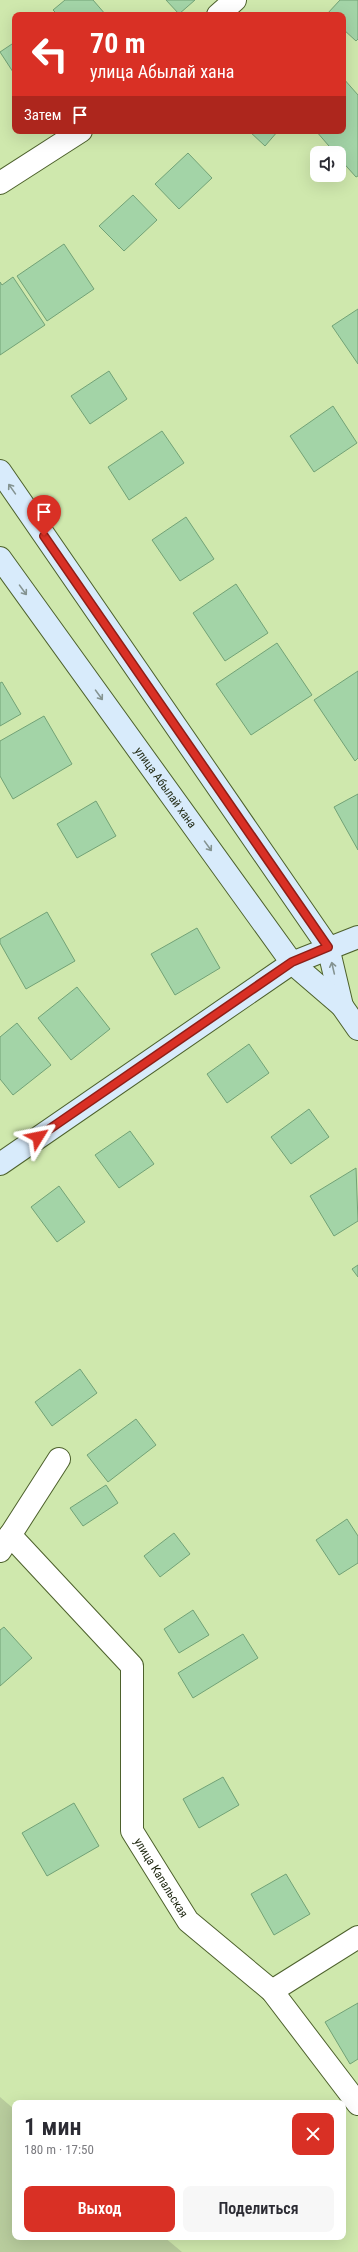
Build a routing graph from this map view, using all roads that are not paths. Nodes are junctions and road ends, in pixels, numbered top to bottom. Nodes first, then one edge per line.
1 (235, 0) edge
2 (221, 12) edge
3 (77, 134) edge
4 (0, 182) edge
5 (0, 471) edge
6 (0, 558) edge
7 (358, 937) edge
8 (328, 947) junction
9 (292, 962) junction
10 (342, 1006) junction
11 (358, 1029) edge
12 (0, 1164) edge
13 (59, 1459) dead end
14 (5, 1543) edge
15 (358, 1937) edge
16 (272, 1991) junction
17 (358, 2104) edge

1 - 2 street
3 - 4 street
8 -> 5 street, улица Абылай хана
6 -> 9 street, улица Абылай хана
7 - 8 street
8 - 9 street
10 -> 8 street, улица Абылай хана
9 - 10 street, улица Абылай хана
9 - 12 street
10 - 11 street, улица Абылай хана
13 - 14 street, улица Капальская
14 - 16 street, улица Капальская
15 - 16 street
16 - 17 street, улица Капальская

